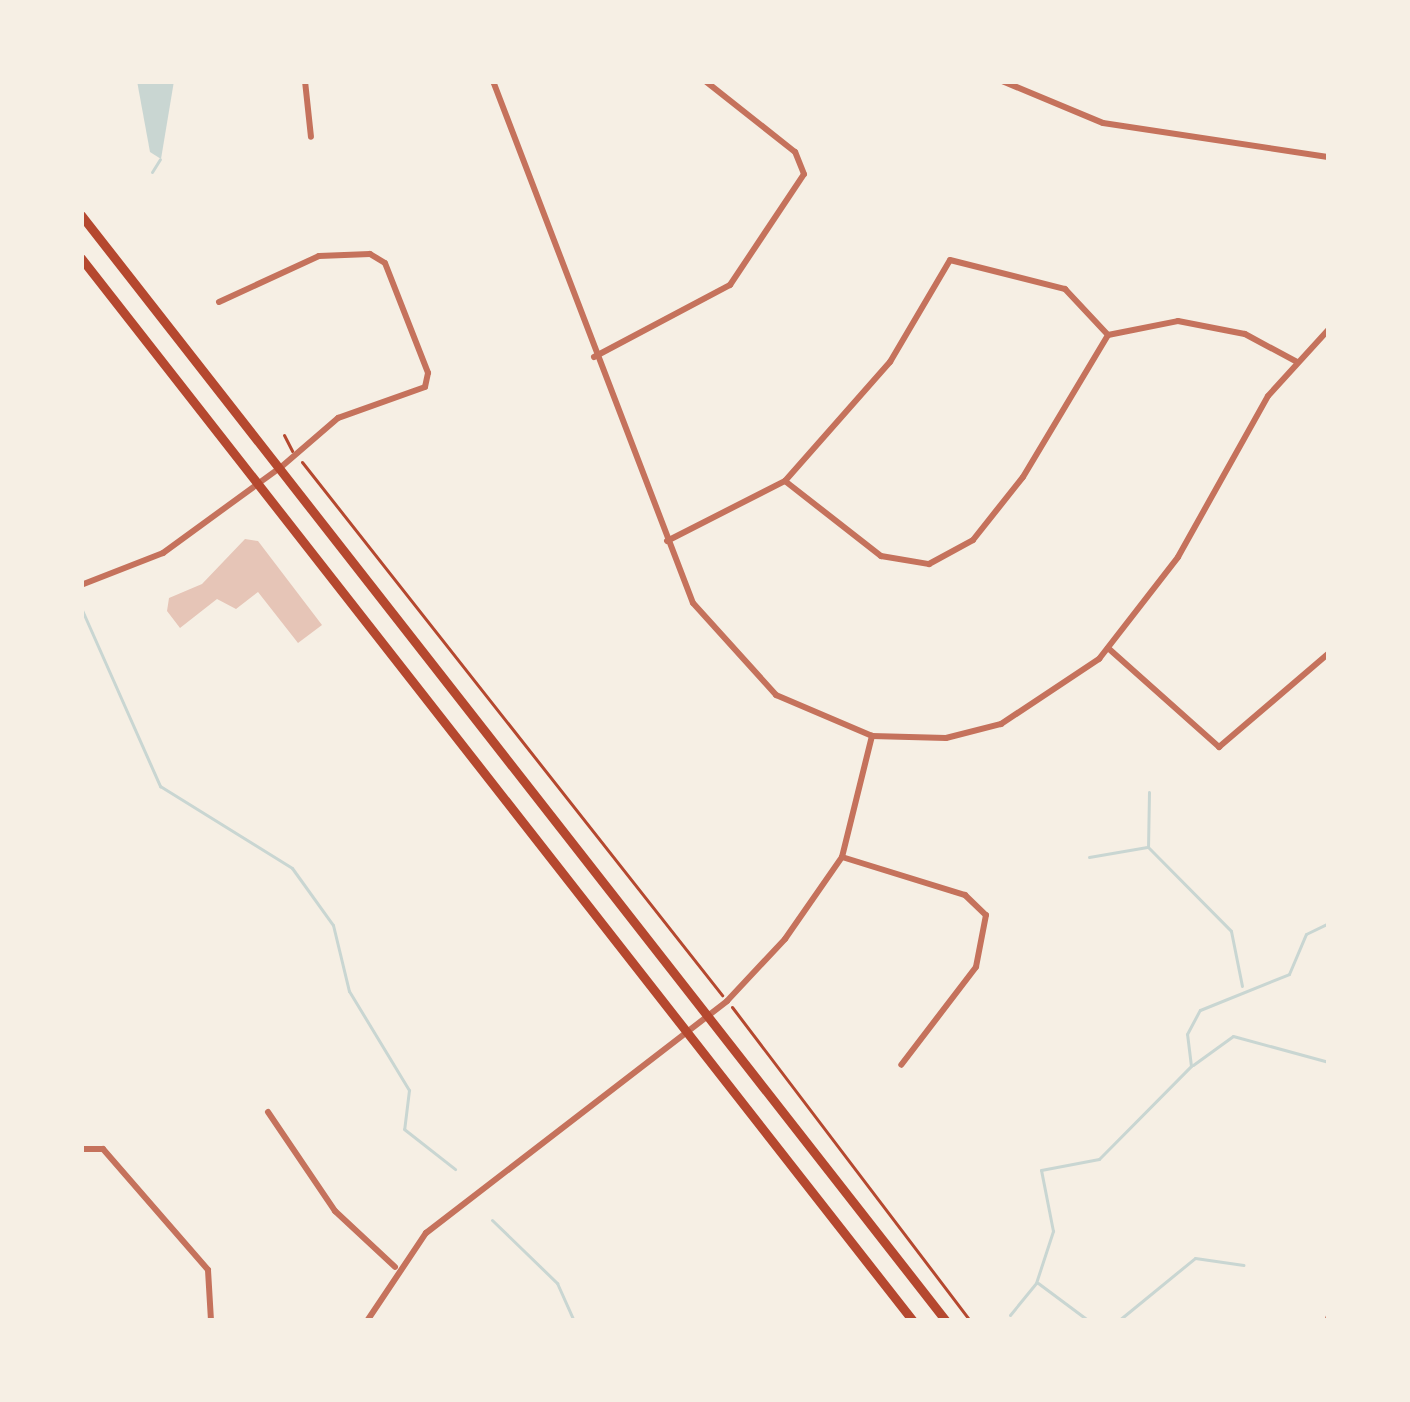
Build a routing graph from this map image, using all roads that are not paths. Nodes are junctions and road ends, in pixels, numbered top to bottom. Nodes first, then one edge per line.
1 (305, 81) edge
2 (493, 81) edge
3 (705, 81) edge
4 (1002, 81) edge
5 (311, 137) dead end
6 (1329, 157) edge
7 (81, 215) edge
8 (81, 258) edge
9 (219, 302) dead end
10 (1329, 329) edge
11 (1108, 335) junction
12 (594, 356) junction
13 (1298, 362) junction
14 (280, 467) junction
15 (263, 481) junction
16 (784, 482) junction
17 (668, 542) junction
18 (81, 585) edge
19 (1108, 648) junction
20 (1329, 653) edge
21 (872, 736) junction
22 (842, 857) junction
23 (711, 1013) junction
24 (693, 1027) junction
25 (901, 1065) dead end
26 (268, 1112) dead end
27 (81, 1149) edge
28 (395, 1267) junction
29 (211, 1321) edge
30 (367, 1321) edge
31 (913, 1321) edge
32 (946, 1321) edge

1 - 5 street
2 - 12 street
3 - 12 street
4 - 6 street
7 - 14 main road
8 - 15 main road
9 - 14 street
10 - 13 street
11 - 13 street
11 - 16 street
11 - 16 street
12 - 17 street
13 - 19 street
14 - 15 street
14 - 23 main road
15 - 18 street
15 - 24 main road
16 - 17 street
17 - 21 street
19 - 20 street
19 - 21 street
21 - 22 street
22 - 23 street
22 - 25 street
23 - 24 street
23 - 32 main road
24 - 28 street
24 - 31 main road
26 - 28 street
27 - 29 street
28 - 30 street

